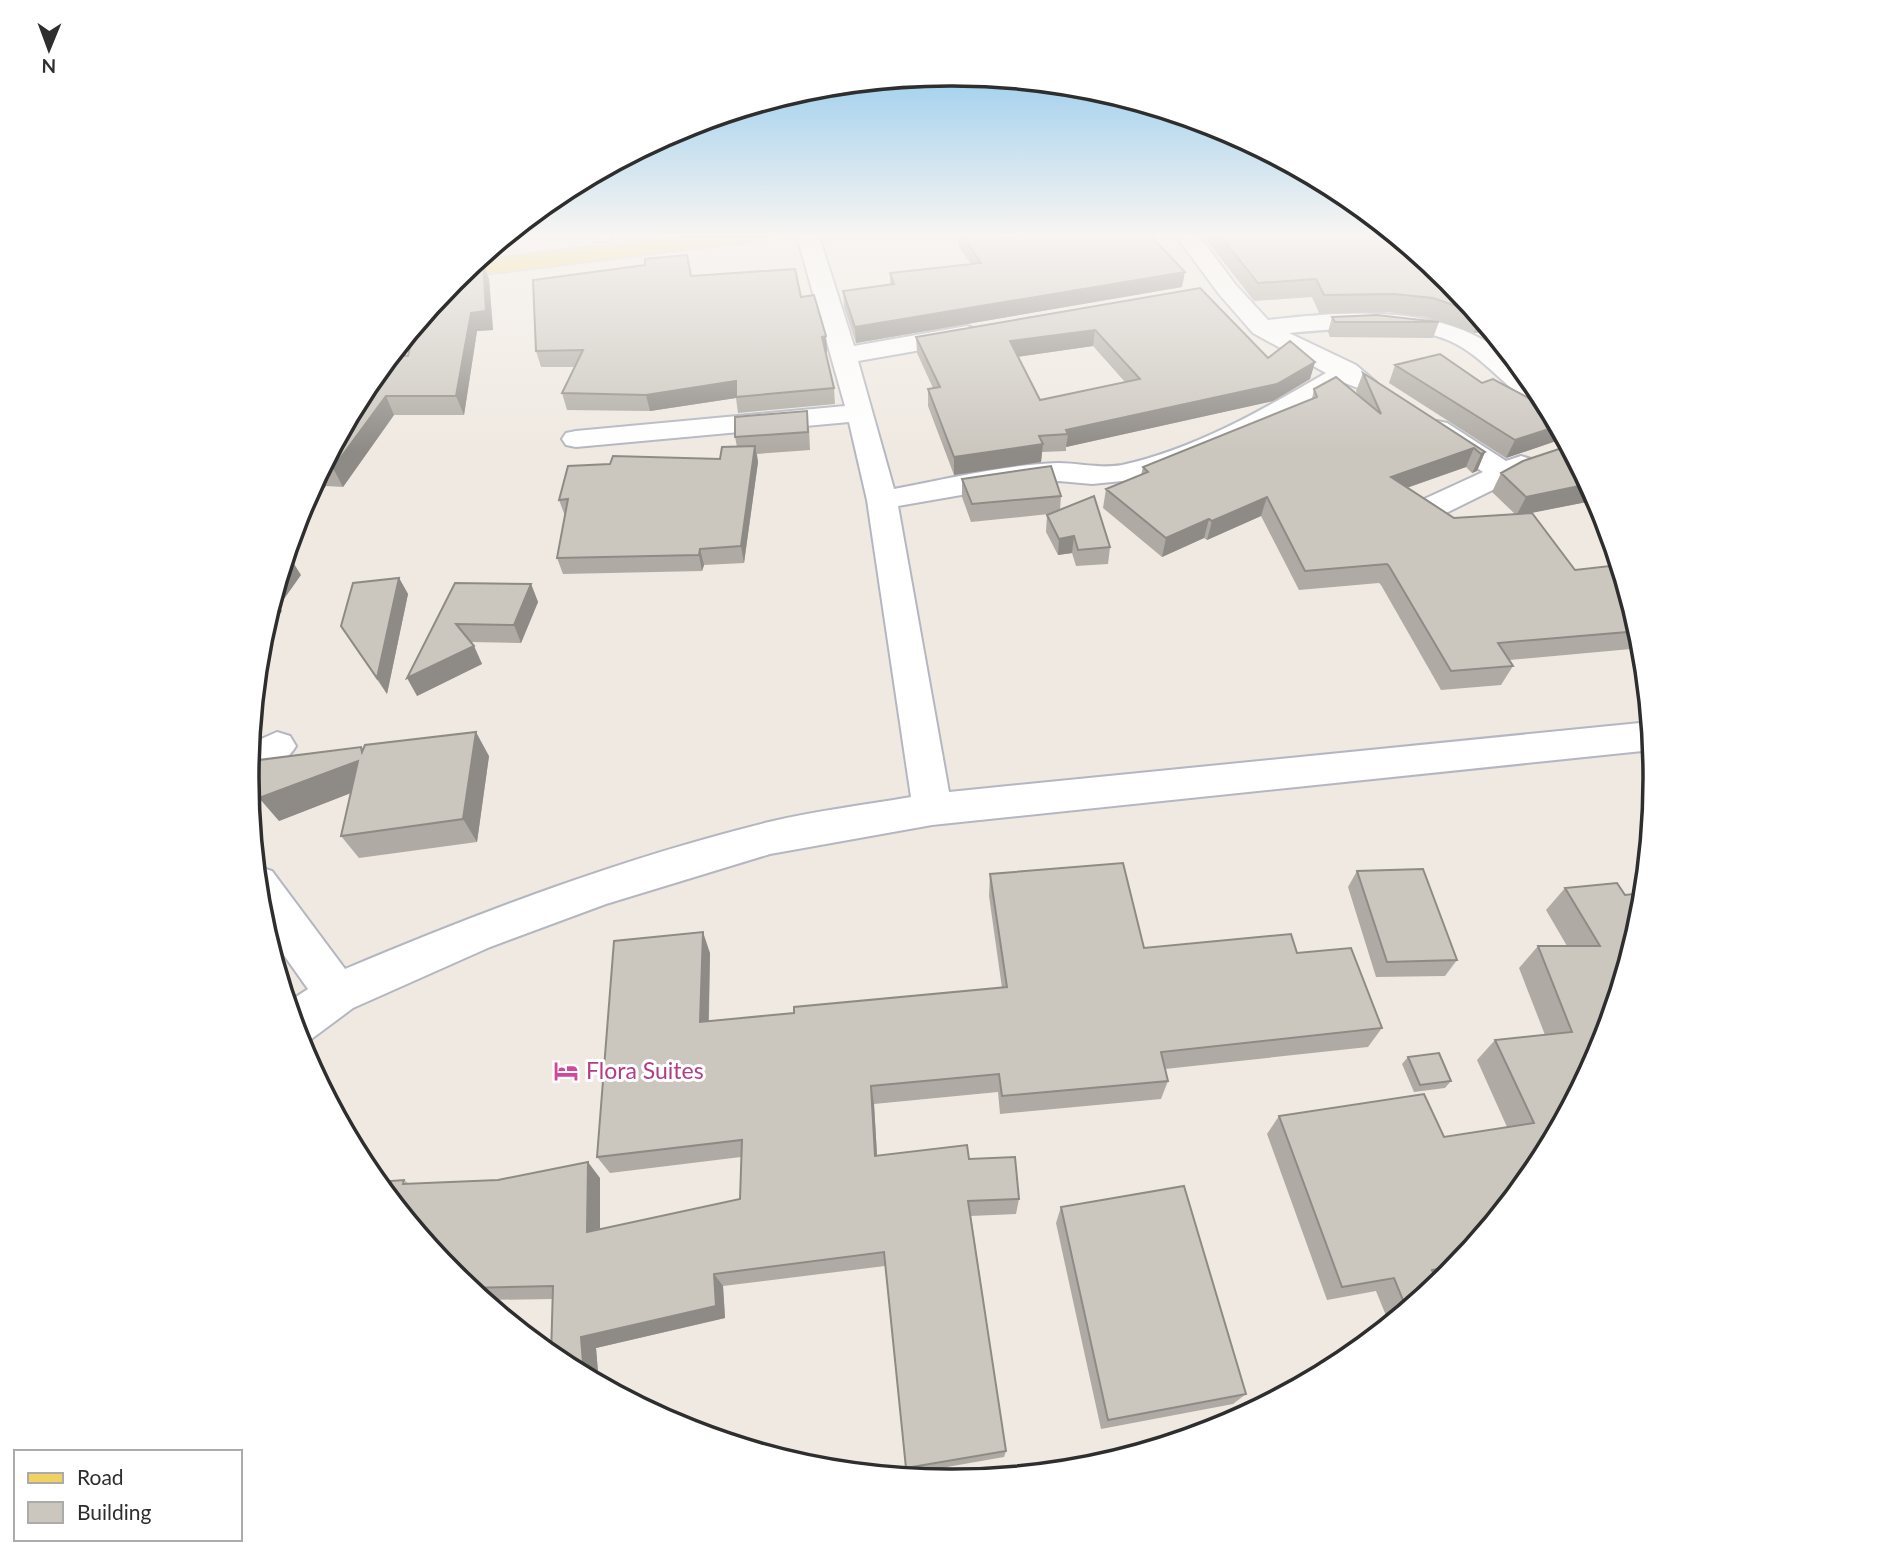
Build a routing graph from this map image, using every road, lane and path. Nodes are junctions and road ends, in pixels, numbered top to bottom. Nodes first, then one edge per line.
1 (828, 306) edge
2 (1242, 306) edge
3 (1262, 328) junction
4 (994, 330) edge
5 (843, 356) junction
6 (1347, 372) junction
7 (1512, 373) edge
8 (1381, 393) edge
9 (861, 413) junction
10 (1414, 414) edge
11 (576, 439) dead end
12 (1548, 457) edge
13 (1503, 471) junction
14 (882, 500) junction
15 (1433, 507) edge
16 (1641, 737) edge
17 (932, 809) junction
18 (271, 903) edge
19 (337, 994) junction
20 (303, 1018) edge

1 - 5 street
2 - 3 street
3 - 6 street
3 - 7 street
4 - 5 street
5 - 9 street
6 - 8 street
6 - 14 street
9 - 11 street
9 - 14 street
10 - 13 street
12 - 13 street
13 - 15 street
14 - 17 street
16 - 17 street
17 - 19 street
18 - 19 street
19 - 20 street

